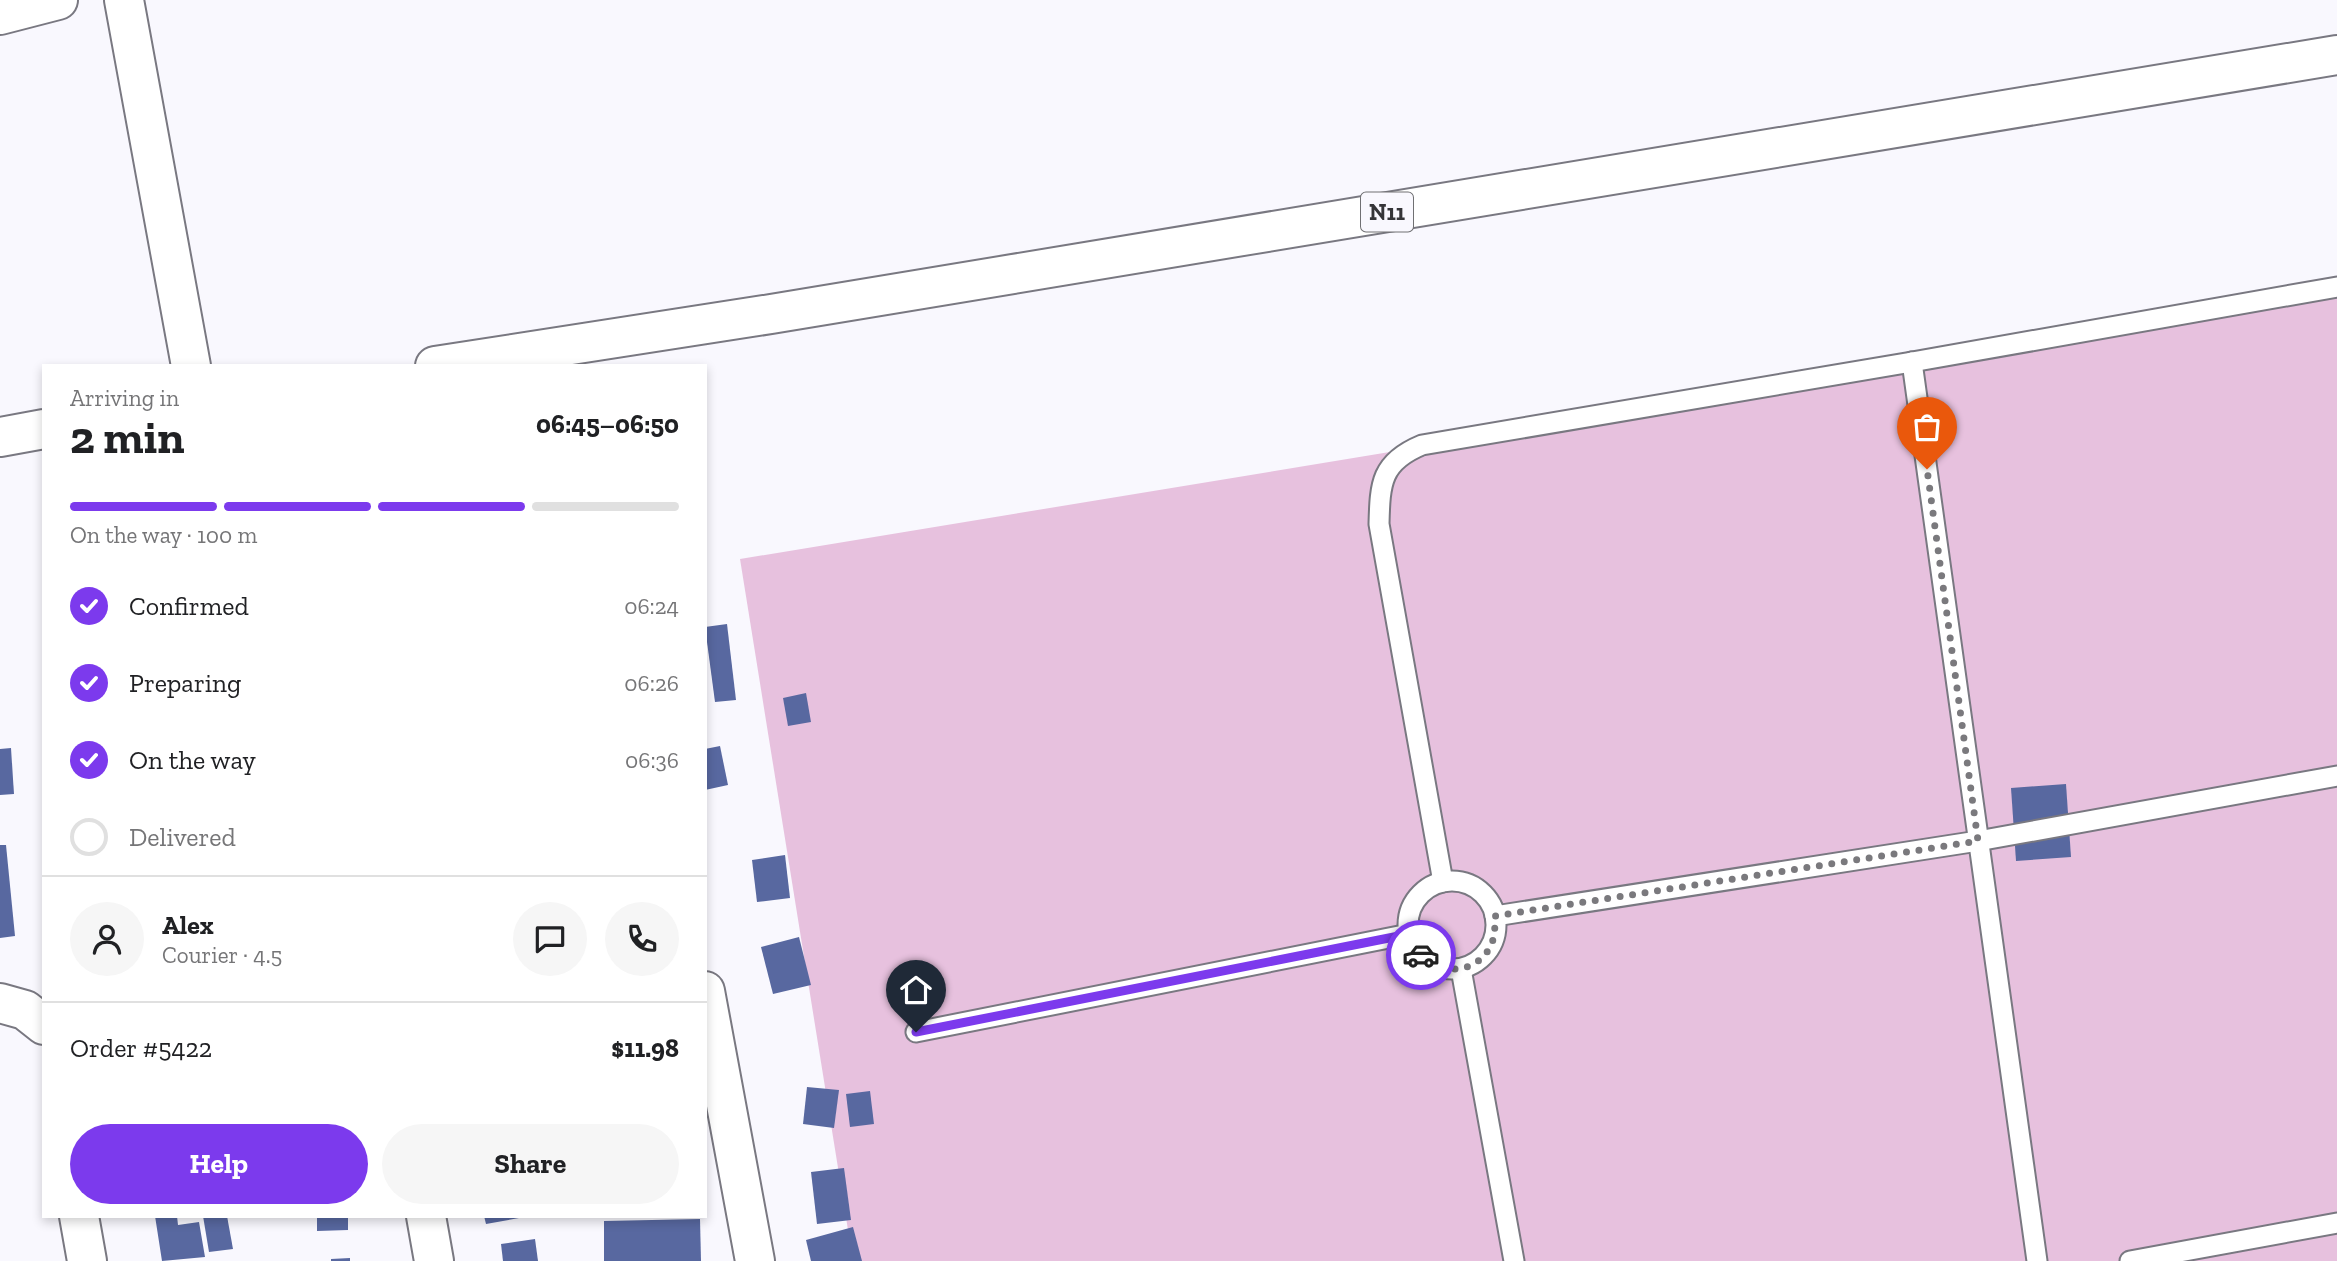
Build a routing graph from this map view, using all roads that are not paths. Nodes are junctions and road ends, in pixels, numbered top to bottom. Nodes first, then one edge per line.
1 (58, 0) edge
2 (124, 0) edge
3 (0, 15) edge
4 (2337, 55) edge
5 (2337, 287) edge
6 (1912, 362) junction
7 (191, 364) edge
8 (448, 364) edge
9 (42, 429) edge
10 (0, 437) edge
11 (2337, 776) edge
12 (1978, 841) junction
13 (1443, 882) junction
14 (1495, 916) junction
15 (1409, 934) junction
16 (1461, 969) junction
17 (707, 1002) edge
18 (916, 1032) dead end
19 (79, 1218) edge
20 (426, 1218) edge
21 (2337, 1223) edge
22 (87, 1261) edge
23 (434, 1261) edge
24 (755, 1261) edge
25 (1514, 1261) edge
26 (2037, 1261) edge
27 (2130, 1261) edge

1 - 3 main road
2 - 7 main road
4 - 8 main road, N11
5 - 6 lane
6 - 12 lane
6 - 13 lane
9 - 10 main road
11 - 12 lane
12 - 14 lane
12 - 26 lane
13 - 14 lane
13 - 15 lane
14 - 16 lane
15 - 16 lane
15 - 18 lane
16 - 25 lane
17 - 24 main road
19 - 22 main road
20 - 23 main road
21 - 27 lane

